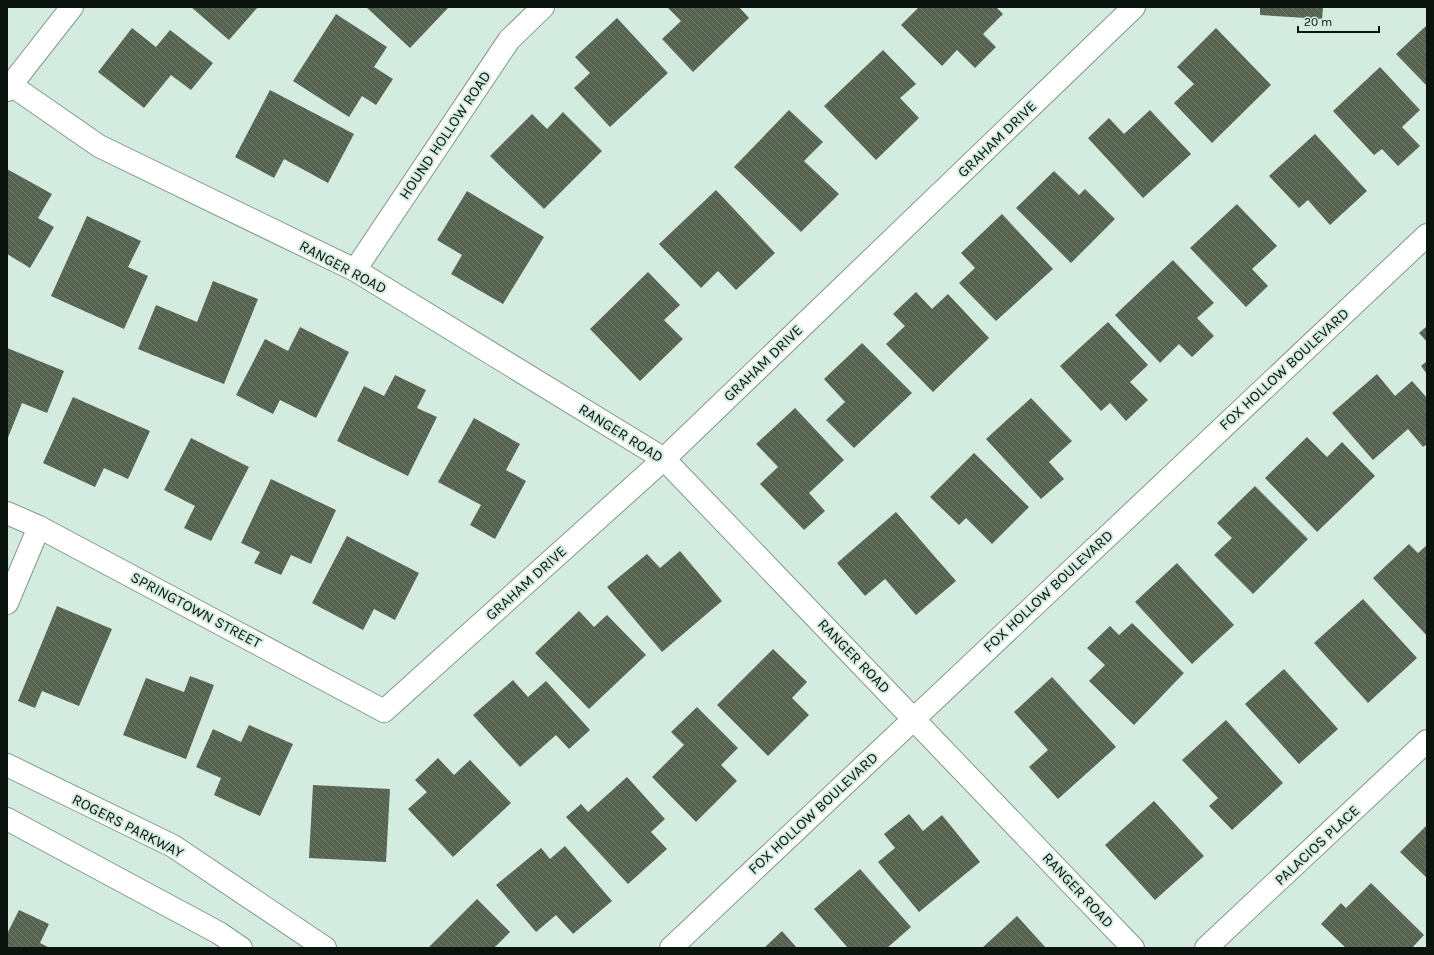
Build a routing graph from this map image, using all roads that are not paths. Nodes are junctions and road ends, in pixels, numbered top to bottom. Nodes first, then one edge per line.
1 (72, 7) edge
2 (543, 7) edge
3 (1134, 7) edge
4 (9, 87) edge
5 (1427, 235) edge
6 (355, 270) junction
7 (664, 459) junction
8 (7, 512) edge
9 (39, 527) junction
10 (7, 602) edge
11 (384, 711) joint
12 (914, 718) junction
13 (1427, 741) edge
14 (7, 765) edge
15 (7, 819) edge
16 (241, 948) edge
17 (325, 948) edge
18 (670, 948) edge
19 (1132, 948) edge
20 (1206, 948) edge

1 - 4 street
2 - 6 street, HOUND HOLLOW ROAD
3 - 7 street, GRAHAM DRIVE
4 - 6 street, RANGER ROAD
5 - 12 street, FOX HOLLOW BOULEVARD
6 - 7 street, RANGER ROAD
7 - 11 street, GRAHAM DRIVE
7 - 12 street, RANGER ROAD
8 - 9 street, SPRINGTOWN STREET
9 - 10 street
9 - 11 street, SPRINGTOWN STREET
12 - 18 street, FOX HOLLOW BOULEVARD
12 - 19 street, RANGER ROAD
13 - 20 street, PALACIOS PLACE
14 - 17 street, ROGERS PARKWAY
15 - 16 street

